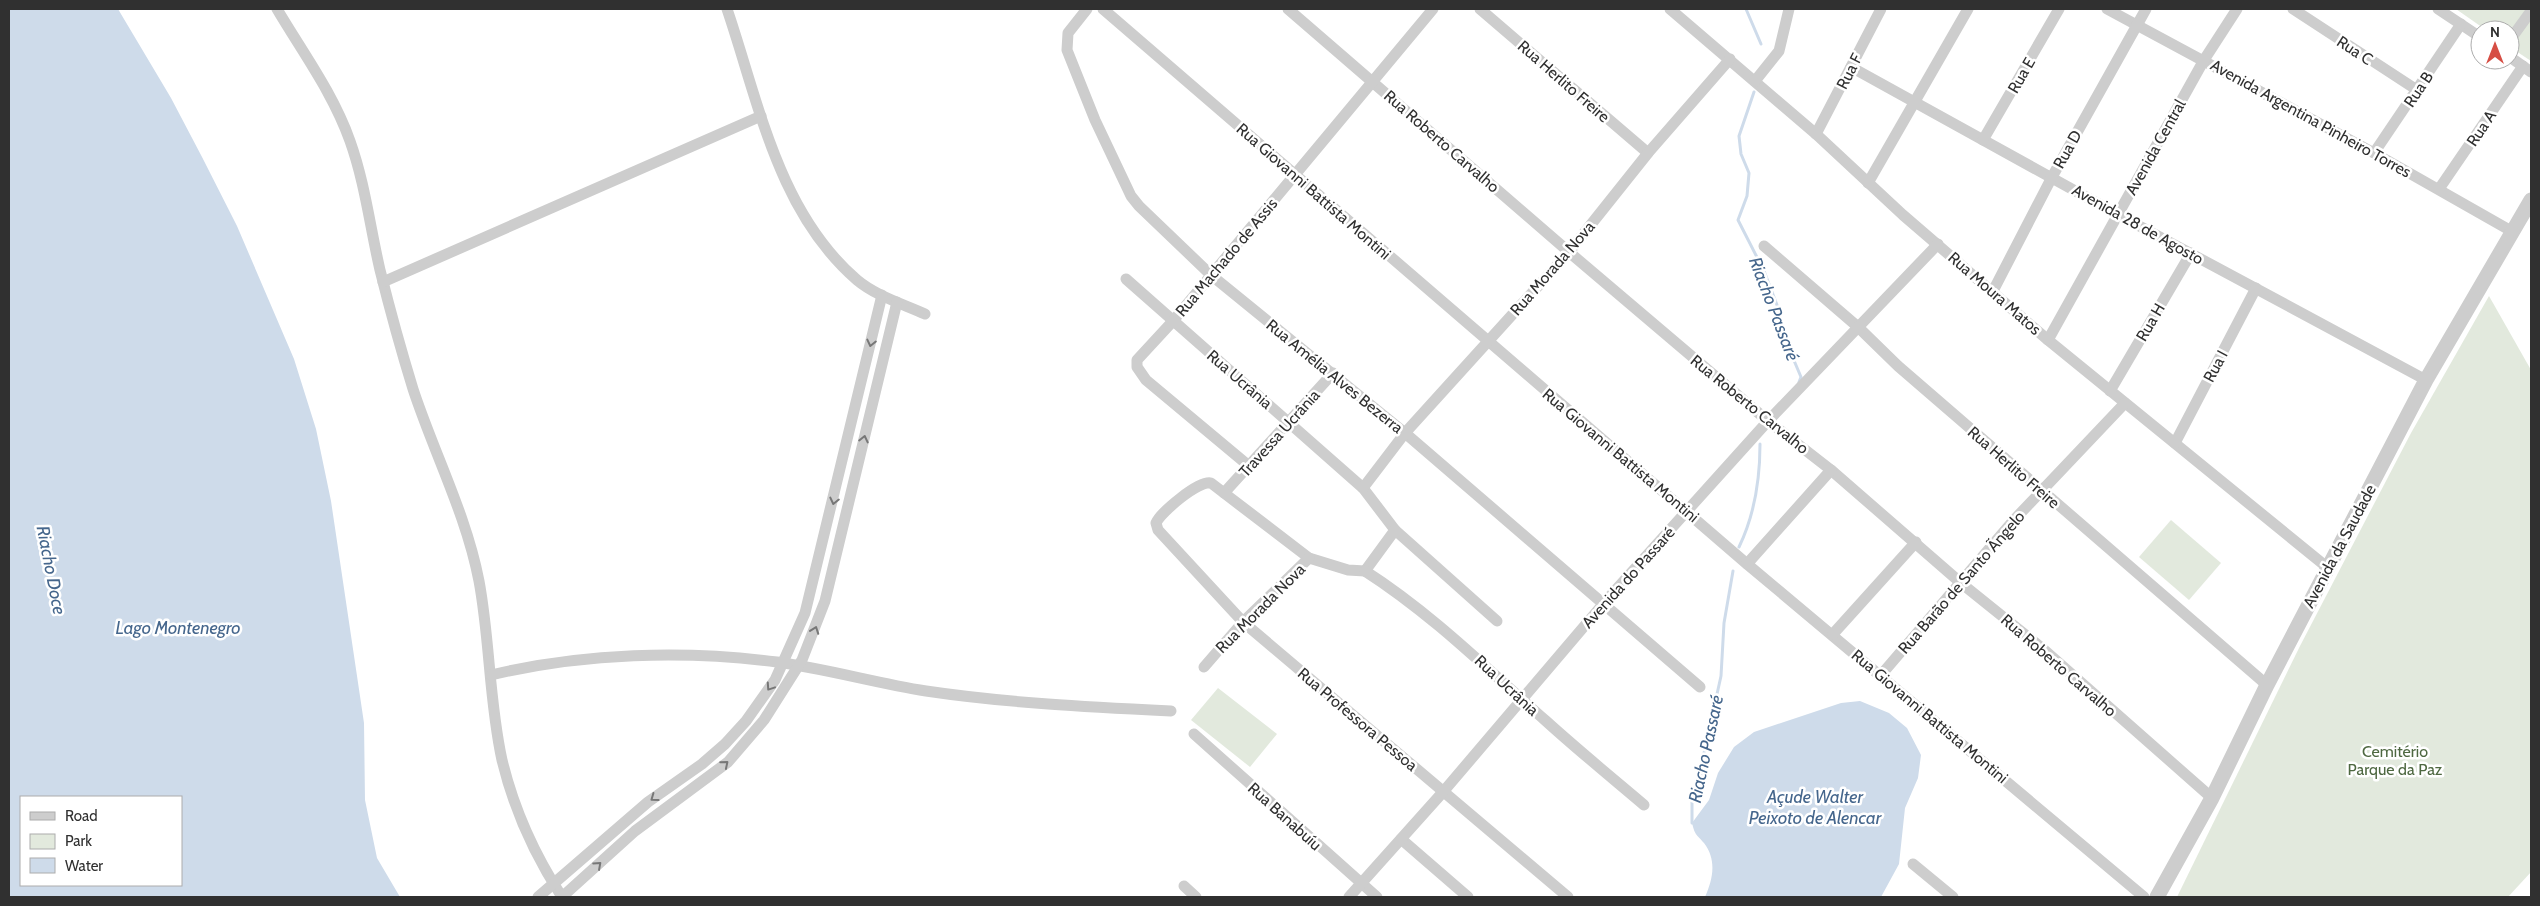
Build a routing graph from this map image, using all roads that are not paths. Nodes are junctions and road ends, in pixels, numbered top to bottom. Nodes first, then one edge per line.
1 (278, 9) edge
2 (727, 9) edge
3 (1087, 9) edge
4 (1103, 9) edge
5 (1288, 9) edge
6 (1433, 9) edge
7 (1480, 9) edge
8 (1670, 9) edge
9 (1789, 9) edge
10 (1881, 9) edge
11 (1968, 9) edge
12 (2059, 9) edge
13 (2107, 9) edge
14 (2146, 9) edge
15 (2237, 9) edge
16 (2293, 9) edge
17 (2438, 9) edge
18 (2531, 11) edge
19 (2136, 24) junction
20 (2461, 24) junction
21 (2520, 26) edge
22 (2470, 30) edge
23 (1730, 59) junction
24 (2204, 60) junction
25 (1851, 67) junction
26 (2527, 69) edge
27 (1373, 80) junction
28 (1755, 81) junction
29 (2417, 90) junction
30 (1916, 101) junction
31 (761, 116) junction
32 (1816, 134) junction
33 (1983, 140) junction
34 (1648, 153) junction
35 (2374, 153) junction
36 (1294, 174) junction
37 (2052, 176) junction
38 (1868, 183) junction
39 (2439, 189) junction
40 (2531, 200) edge
41 (2117, 214) junction
42 (2513, 232) junction
43 (1938, 244) junction
44 (1764, 246) dead end
45 (1569, 252) junction
46 (2191, 253) junction
47 (1211, 275) junction
48 (1126, 279) dead end
49 (383, 282) junction
50 (2256, 288) junction
51 (1993, 291) junction
52 (882, 295) junction
53 (897, 302) junction
54 (925, 314) dead end
55 (1173, 321) junction
56 (1858, 327) junction
57 (2048, 340) junction
58 (1487, 341) junction
59 (1333, 373) junction
60 (2426, 380) junction
61 (2110, 391) junction
62 (2125, 403) junction
63 (1289, 421) junction
64 (1768, 421) junction
65 (1405, 434) junction
66 (2174, 443) junction
67 (1249, 466) junction
68 (1832, 470) junction
69 (1363, 488) junction
70 (2042, 491) junction
71 (1224, 493) junction
72 (1688, 510) junction
73 (1395, 530) junction
74 (1916, 542) junction
75 (1309, 558) junction
76 (1748, 564) junction
77 (2328, 568) junction
78 (1365, 571) junction
79 (1961, 583) junction
80 (1604, 603) junction
81 (1497, 621) dead end
82 (1243, 622) junction
83 (1833, 634) junction
84 (784, 663) junction
85 (798, 665) junction
86 (1204, 667) dead end
87 (491, 674) junction
88 (1881, 674) junction
89 (2267, 684) junction
90 (1700, 687) dead end
91 (1522, 699) junction
92 (1171, 711) dead end
93 (1194, 734) dead end
94 (1443, 792) junction
95 (2212, 798) junction
96 (1644, 805) dead end
97 (1401, 839) junction
98 (1913, 864) dead end
99 (553, 884) junction
100 (1361, 884) junction
101 (1184, 886) dead end
102 (538, 897) edge
103 (562, 897) edge
104 (1196, 897) edge
105 (1349, 897) edge
106 (1376, 897) edge
107 (1468, 897) edge
108 (1568, 897) edge
109 (1954, 897) edge
110 (2148, 897) edge

1 - 49 street
2 - 31 street
3 - 47 street, Rua Amélia Alves Bezerra
4 - 36 street, Rua Giovanni Battista Montini
5 - 27 street, Rua Roberto Carvalho
6 - 27 street, Rua Machado de Assis
7 - 34 street, Rua Herlito Freire
8 - 23 street, Rua Moura Matos
9 - 28 street
10 - 25 street, Rua F
11 - 30 street
12 - 33 street, Rua E
13 - 19 street, Avenida Argentina Pinheiro Torres
14 - 19 street, Rua D
15 - 24 street, Avenida Central
16 - 29 street, Rua C
17 - 20 street
18 - 21 street
19 - 24 street, Avenida Argentina Pinheiro Torres
19 - 37 street, Rua D
20 - 22 street
20 - 29 street, Rua B
23 - 28 street, Rua Moura Matos
23 - 34 street, Rua Morada Nova
24 - 35 street, Avenida Argentina Pinheiro Torres
24 - 41 street, Avenida Central
25 - 30 street, Avenida 28 de Agosto
25 - 32 street, Rua F
26 - 39 street, Rua A
27 - 36 street, Rua Machado de Assis
27 - 45 street, Rua Roberto Carvalho
28 - 32 street, Rua Moura Matos
29 - 35 street, Rua B
30 - 33 street, Avenida 28 de Agosto
30 - 38 street
31 - 49 street
31 - 52 street
32 - 38 street, Rua Moura Matos
33 - 37 street, Avenida 28 de Agosto
34 - 45 street, Rua Morada Nova
35 - 39 street, Avenida Argentina Pinheiro Torres
36 - 47 street, Rua Machado de Assis
36 - 58 street, Rua Giovanni Battista Montini
37 - 41 street, Avenida 28 de Agosto
37 - 51 street, Rua D
38 - 43 street, Rua Moura Matos
39 - 42 street, Avenida Argentina Pinheiro Torres
40 - 42 street, Avenida da Saudade
41 - 46 street, Avenida 28 de Agosto
41 - 57 street, Avenida Central
42 - 60 street, Avenida da Saudade
43 - 51 street, Rua Moura Matos
43 - 56 street, Avenida do Passaré
44 - 56 street, Rua Herlito Freire
45 - 58 street, Rua Morada Nova
45 - 64 street, Rua Roberto Carvalho
46 - 50 street, Avenida 28 de Agosto
46 - 61 street, Rua H
47 - 55 street, Rua Machado de Assis
47 - 59 street, Rua Amélia Alves Bezerra
48 - 55 street, Rua Ucrânia
49 - 87 street
50 - 60 street, Avenida 28 de Agosto
50 - 66 street, Rua I
51 - 57 street, Rua Moura Matos
52 - 53 street
52 -> 84 street
53 - 54 street
85 -> 53 street
55 - 63 street, Rua Ucrânia
55 - 67 street, Rua Machado de Assis
56 - 64 street, Avenida do Passaré
56 - 70 street, Rua Herlito Freire
57 - 61 street, Rua Moura Matos
58 - 65 street, Rua Morada Nova
58 - 72 street, Rua Giovanni Battista Montini
59 - 63 street, Travessa Ucrânia
59 - 65 street, Rua Amélia Alves Bezerra
60 - 77 street, Avenida da Saudade
61 - 62 street, Rua Moura Matos
62 - 66 street, Rua Moura Matos
62 - 70 street, Rua Barão de Santo Ãngelo
63 - 67 street, Travessa Ucrânia
63 - 69 street, Rua Ucrânia
64 - 68 street, Rua Roberto Carvalho
64 - 72 street, Avenida do Passaré
65 - 69 street, Rua Morada Nova
65 - 80 street, Rua Amélia Alves Bezerra
66 - 77 street, Rua Moura Matos
67 - 71 street, Travessa Ucrânia
68 - 74 street, Rua Roberto Carvalho
68 - 76 street
69 - 73 street
70 - 79 street, Rua Barão de Santo Ãngelo
70 - 89 street, Rua Herlito Freire
71 - 75 street
71 - 82 street, Rua Professora Pessoa
72 - 76 street, Rua Giovanni Battista Montini
72 - 80 street, Avenida do Passaré
73 - 78 street
73 - 81 street
74 - 79 street, Rua Roberto Carvalho
74 - 83 street
75 - 78 street, Rua Morada Nova
75 - 82 street, Rua Morada Nova
76 - 83 street, Rua Giovanni Battista Montini
77 - 89 street, Avenida da Saudade
78 - 91 street, Rua Ucrânia
79 - 88 street, Rua Barão de Santo Ãngelo
79 - 95 street, Rua Roberto Carvalho
80 - 90 street, Rua Amélia Alves Bezerra
80 - 91 street, Avenida do Passaré
82 - 86 street, Rua Morada Nova
82 - 94 street, Rua Professora Pessoa
83 - 88 street, Rua Giovanni Battista Montini
84 - 85 street
84 - 87 street
84 -> 99 street
85 - 92 street
103 -> 85 street
87 - 99 street
88 - 110 street, Rua Giovanni Battista Montini
89 - 95 street, Avenida da Saudade
91 - 94 street, Avenida do Passaré
91 - 96 street, Rua Ucrânia
93 - 100 street, Rua Banabuíu
94 - 97 street, Avenida do Passaré
94 - 108 street, Rua Professora Pessoa
95 - 110 street, Avenida da Saudade
97 - 100 street, Avenida do Passaré
97 - 107 street
98 - 109 street
99 - 102 street
99 - 103 street
100 - 105 street, Avenida do Passaré
100 - 106 street, Rua Banabuíu
101 - 104 street

